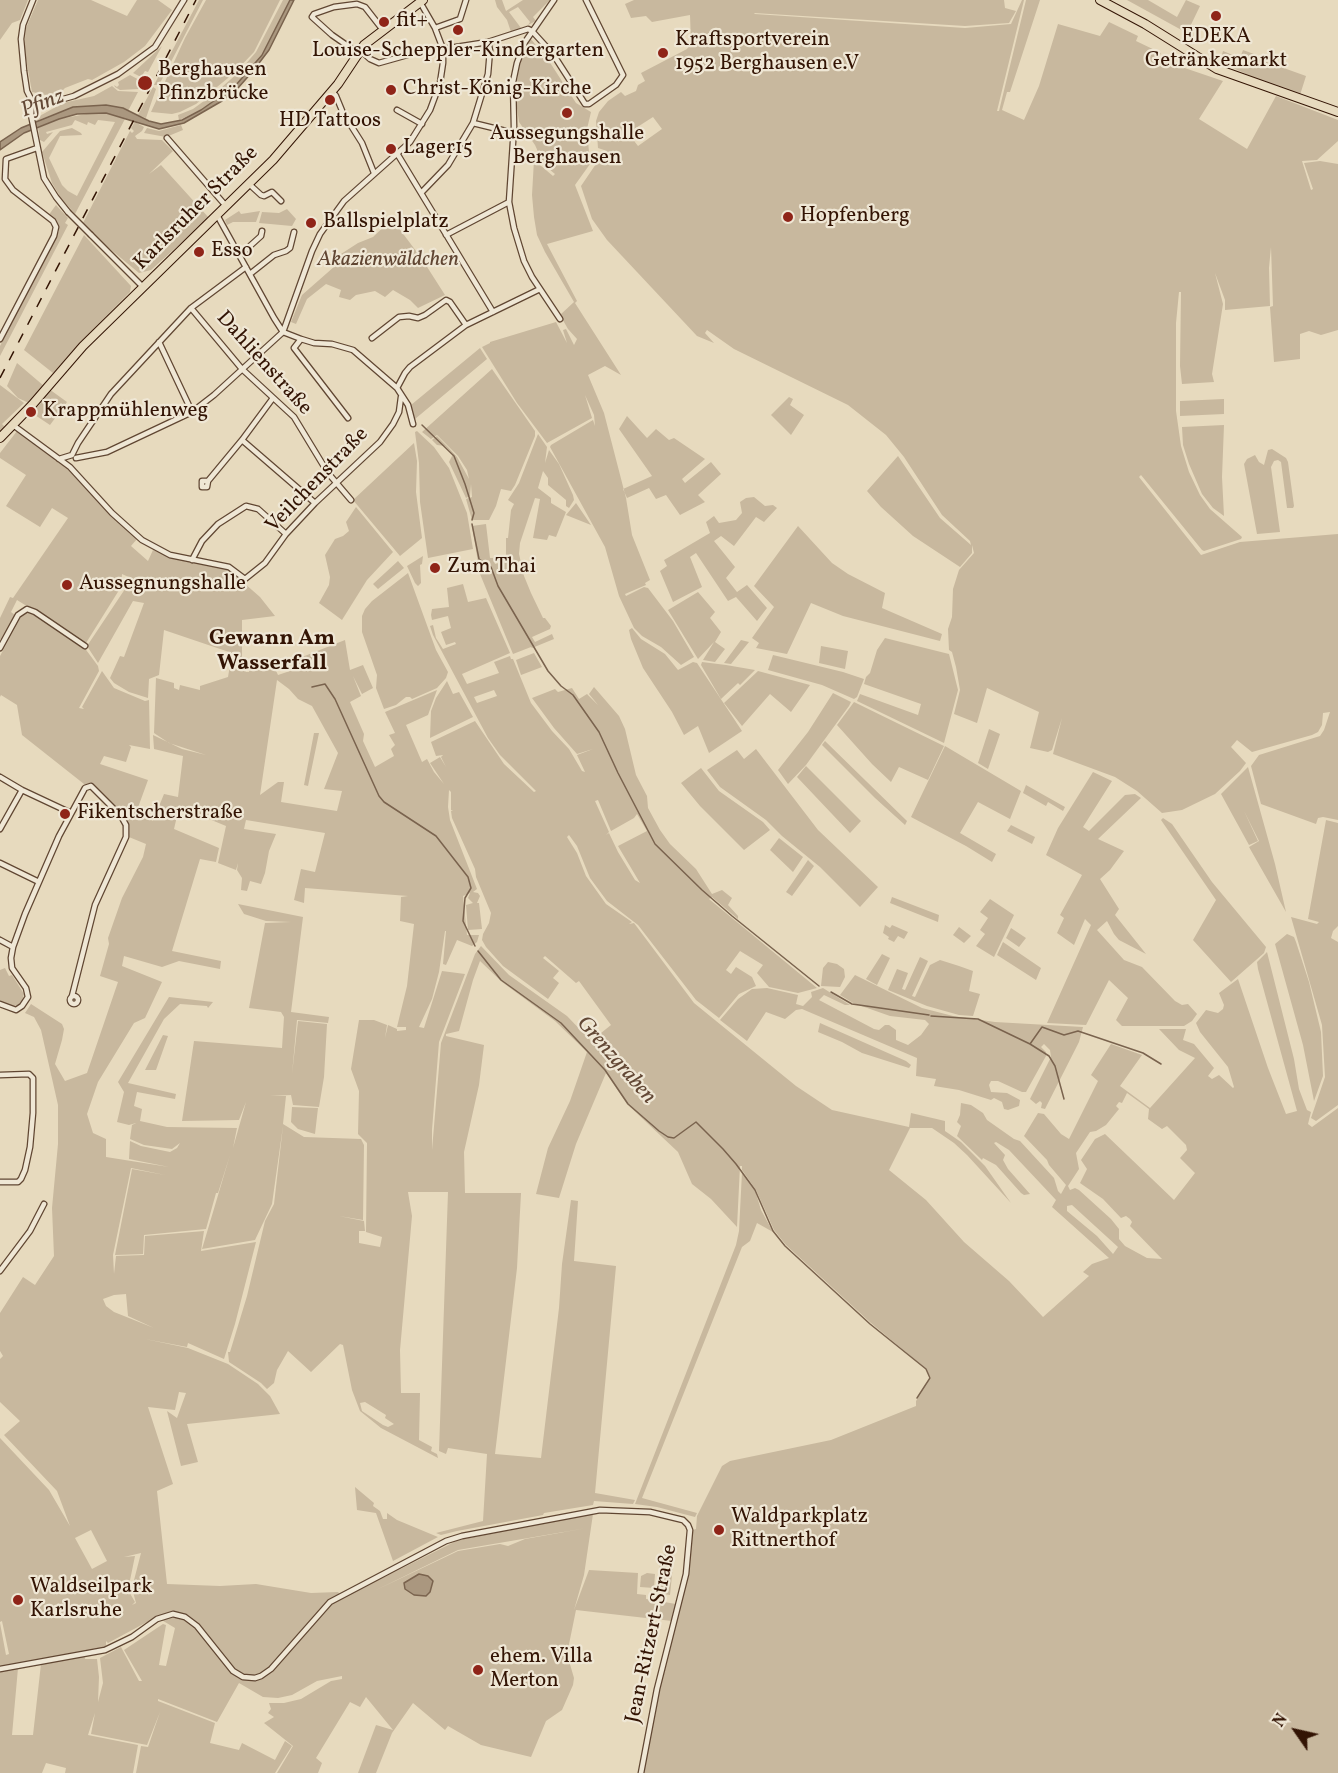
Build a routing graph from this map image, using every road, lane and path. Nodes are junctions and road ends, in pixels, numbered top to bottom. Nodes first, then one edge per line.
1 (33, 0) edge
2 (184, 0) edge
3 (466, 0) edge
4 (554, 0) edge
5 (586, 0) edge
6 (1100, 0) edge
7 (422, 1) edge
8 (435, 28) junction
9 (383, 30) junction
10 (532, 31) junction
11 (488, 42) junction
12 (443, 49) junction
13 (359, 52) junction
14 (332, 91) junction
15 (32, 101) junction
16 (397, 110) dead end
17 (1338, 112) edge
18 (473, 123) junction
19 (422, 124) junction
20 (514, 134) junction
21 (167, 138) dead end
22 (37, 148) junction
23 (398, 155) junction
24 (6, 159) junction
25 (0, 161) edge
26 (374, 173) junction
27 (249, 184) junction
28 (422, 192) junction
29 (281, 201) dead end
30 (509, 202) junction
31 (226, 206) junction
32 (217, 215) junction
33 (262, 231) dead end
34 (294, 232) dead end
35 (446, 235) junction
36 (240, 255) junction
37 (246, 267) junction
38 (250, 274) junction
39 (144, 287) junction
40 (540, 289) junction
41 (191, 308) junction
42 (493, 312) junction
43 (560, 319) dead end
44 (466, 325) junction
45 (283, 332) junction
46 (372, 338) dead end
47 (0, 339) edge
48 (301, 339) junction
49 (159, 342) junction
50 (290, 342) dead end
51 (294, 348) junction
52 (242, 369) junction
53 (397, 388) junction
54 (401, 397) junction
55 (273, 398) junction
56 (192, 412) junction
57 (399, 412) junction
58 (411, 417) junction
59 (348, 418) dead end
60 (413, 424) dead end
61 (13, 425) junction
62 (0, 438) edge
63 (242, 440) junction
64 (74, 456) junction
65 (58, 459) junction
66 (70, 467) junction
67 (208, 481) dead end
68 (336, 483) junction
69 (351, 501) dead end
70 (315, 503) junction
71 (286, 534) junction
72 (192, 560) junction
73 (85, 646) dead end
74 (0, 648) edge
75 (0, 777) edge
76 (22, 790) junction
77 (71, 813) junction
78 (0, 829) edge
79 (0, 863) edge
80 (39, 882) junction
81 (0, 940) edge
82 (13, 947) junction
83 (72, 996) dead end
84 (0, 1004) edge
85 (0, 1075) edge
86 (0, 1182) edge
87 (44, 1204) dead end
88 (0, 1271) edge
89 (0, 1669) edge
90 (641, 1773) edge

1 - 15 street
2 - 15 street
3 - 8 street
4 - 10 street
5 - 10 street
6 - 17 main road
7 - 8 street
7 - 9 main road, Karlsruher Straße
8 - 12 street
9 - 13 main road, Karlsruher Straße
9 - 13 street
10 - 11 street
10 - 20 street
11 - 12 street
11 - 18 street
12 - 13 street
12 - 19 street
13 - 14 main road, Karlsruher Straße
14 - 26 street
14 - 27 main road, Karlsruher Straße
15 - 22 street
16 - 19 street
18 - 20 street
18 - 28 street
19 - 23 street
20 - 30 street
21 - 31 street
22 - 24 street
22 - 39 street, bridge
23 - 26 street
23 - 28 street
24 - 25 street
24 - 47 street
26 - 45 street
27 - 29 street
27 - 31 main road, Karlsruher Straße
28 - 35 street
30 - 35 street
30 - 40 street
31 - 32 main road, Karlsruher Straße
32 - 36 street
32 - 39 main road, Karlsruher Straße
33 - 36 street
34 - 38 street
35 - 42 street
36 - 37 street
37 - 38 street
37 - 41 street
38 - 45 street
39 - 61 main road, Karlsruher Straße
40 - 42 street
40 - 43 street
41 - 49 street
41 - 52 street, Dahlienstraße
42 - 44 street
44 - 46 street
44 - 53 street
45 - 48 street
45 - 52 street
48 - 51 street
48 - 53 street
49 - 56 street
49 - 64 street
50 - 51 street
51 - 59 street
52 - 55 street, Dahlienstraße
52 - 56 street
53 - 54 street
54 - 57 street, Veilchenstraße
54 - 58 street
55 - 63 street
55 - 68 street, Dahlienstraße
56 - 64 street
57 - 58 street
57 - 68 street, Veilchenstraße
58 - 60 street
61 - 62 main road, Karlsruher Straße
61 - 65 street
63 - 67 street
63 - 70 street
64 - 65 street
64 - 66 street
65 - 66 street
66 - 72 street
68 - 69 street, Dahlienstraße
68 - 70 street, Veilchenstraße
70 - 71 street, Veilchenstraße
71 - 72 street, Veilchenstraße
71 - 72 street
73 - 74 street
75 - 76 street
76 - 77 street
76 - 78 street
77 - 80 street
77 - 83 street
79 - 80 street
80 - 82 street
81 - 82 street
82 - 84 street
85 - 86 street
87 - 88 street
89 - 90 street, Jean-Ritzert-Straße

